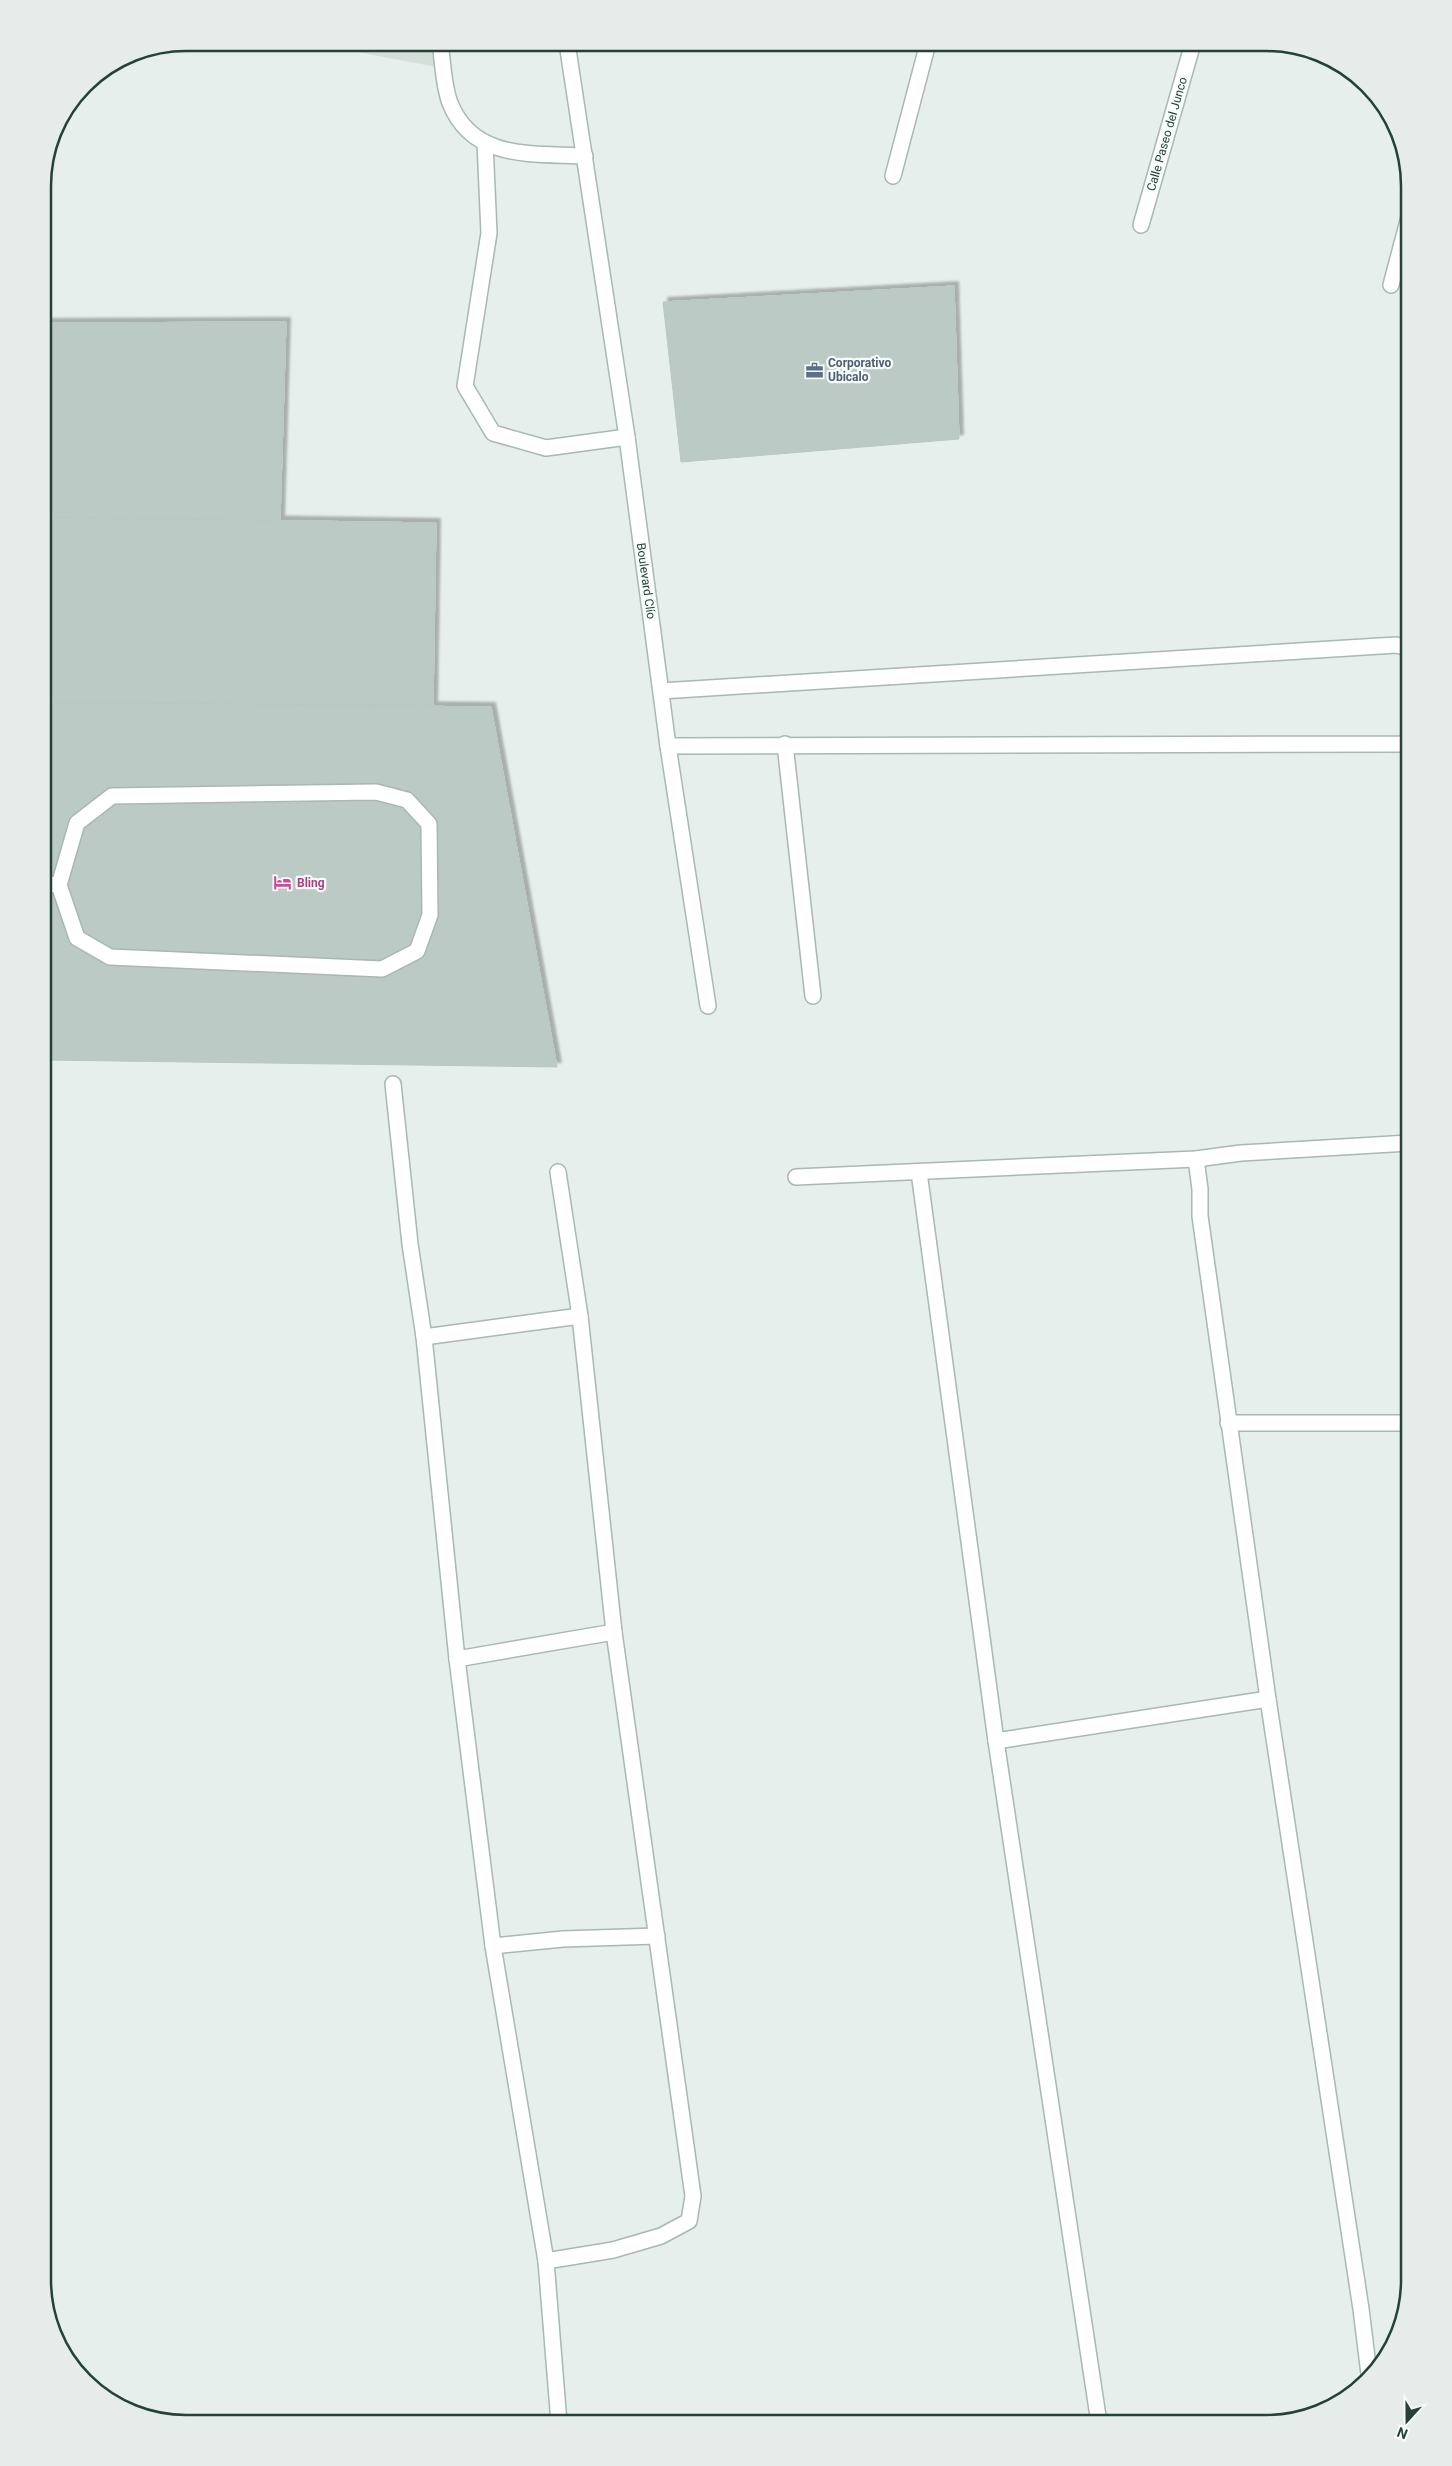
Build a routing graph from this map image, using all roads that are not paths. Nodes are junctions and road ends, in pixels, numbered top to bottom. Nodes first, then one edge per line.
1 (442, 52) edge
2 (568, 52) edge
3 (926, 52) edge
4 (1190, 52) edge
5 (485, 143) junction
6 (585, 156) junction
7 (893, 176) dead end
8 (1141, 226) dead end
9 (1401, 249) edge
10 (1391, 285) dead end
11 (627, 438) junction
12 (1401, 647) edge
13 (661, 691) junction
14 (785, 744) junction
15 (1401, 744) edge
16 (668, 746) junction
17 (52, 885) edge
18 (59, 885) junction
19 (813, 996) dead end
20 (708, 1006) dead end
21 (393, 1084) dead end
22 (1401, 1144) edge
23 (1196, 1159) junction
24 (558, 1172) dead end
25 (918, 1172) junction
26 (796, 1177) dead end
27 (580, 1316) junction
28 (424, 1337) junction
29 (1228, 1423) junction
30 (1401, 1423) edge
31 (614, 1632) junction
32 (456, 1659) junction
33 (1268, 1699) junction
34 (996, 1742) junction
35 (657, 1936) junction
36 (493, 1946) junction
37 (546, 2261) junction
38 (1368, 2367) edge
39 (558, 2414) edge
40 (1098, 2415) edge

1 - 5 street
2 - 6 street, Boulevard Clío
3 - 7 street
4 - 8 street, Calle Paseo del Junco
5 - 6 street
5 - 11 street
6 - 11 street, Boulevard Clío
9 - 10 street
11 - 13 street, Boulevard Clío
12 - 13 street
13 - 16 street, Boulevard Clío
14 - 15 street
14 - 16 street
14 - 19 street
16 - 20 street, Boulevard Clío
17 - 18 street
18 - 18 street
21 - 28 street
22 - 23 street
23 - 25 street
23 - 29 street
24 - 27 street
25 - 26 street
25 - 34 street
27 - 28 street
27 - 31 street
28 - 32 street
29 - 30 street
29 - 33 street
31 - 32 street
31 - 35 street
32 - 36 street
33 - 34 street
33 - 38 street
34 - 40 street
35 - 36 street
35 - 37 street
36 - 37 street
37 - 39 street

